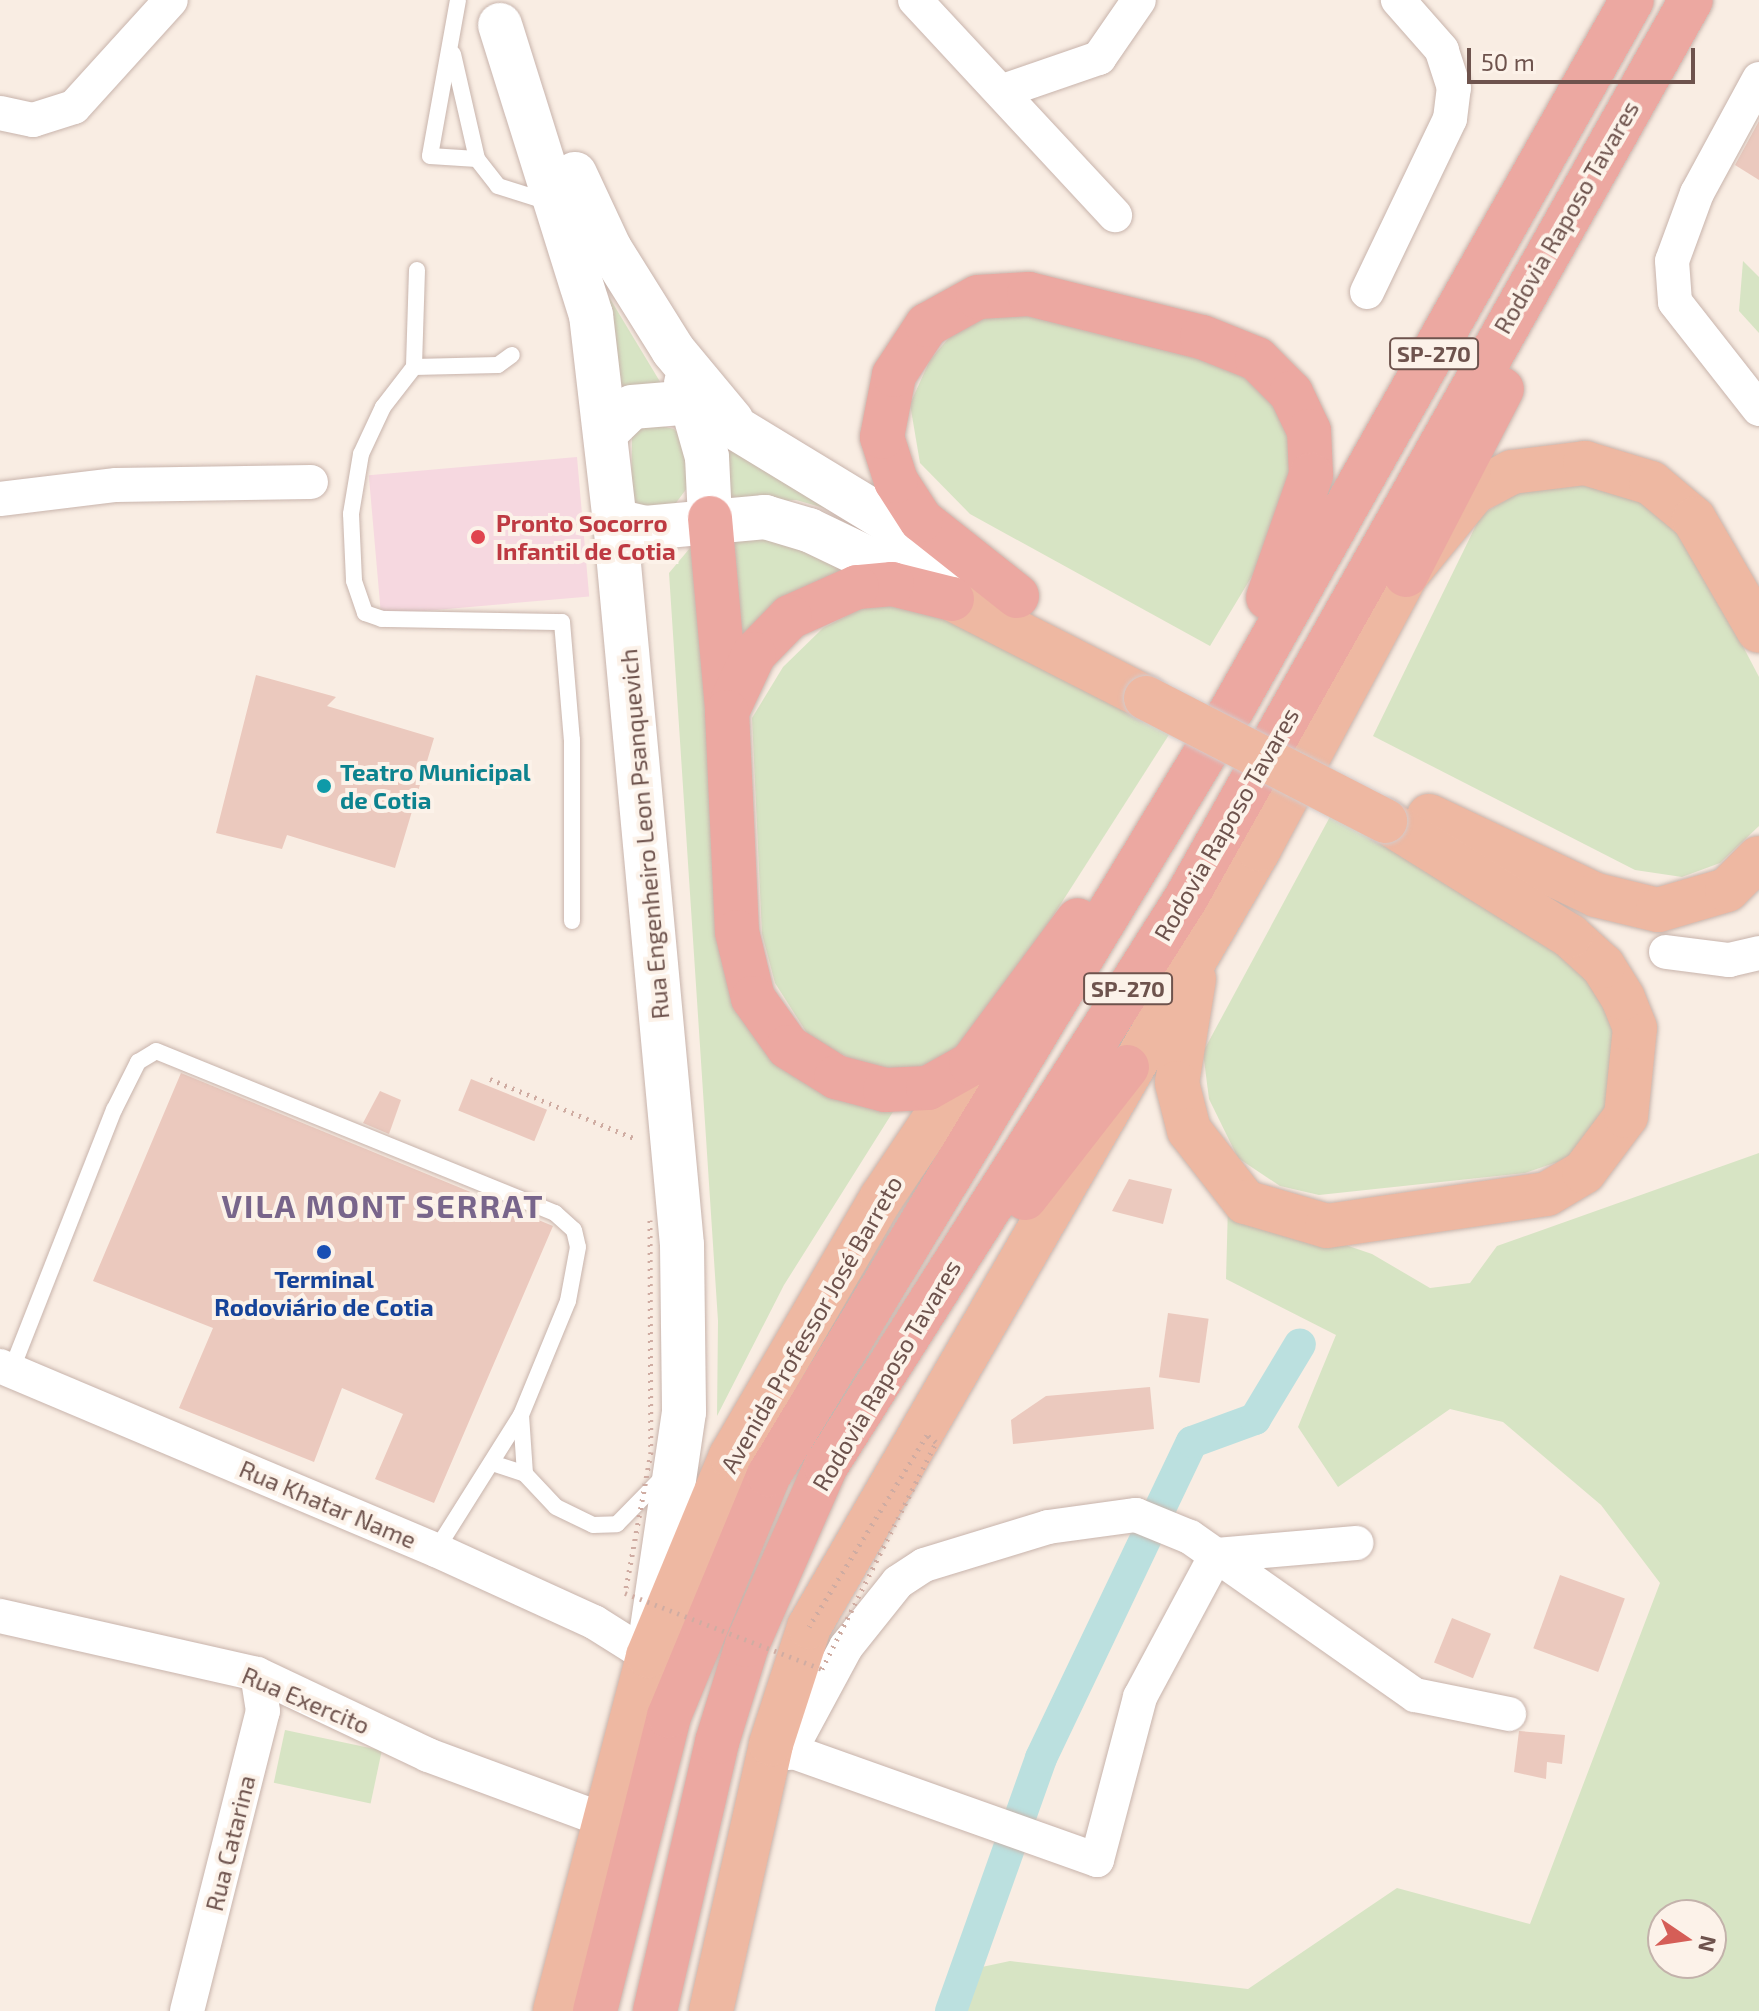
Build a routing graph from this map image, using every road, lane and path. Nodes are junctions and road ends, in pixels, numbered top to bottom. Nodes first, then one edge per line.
1 (171, 0) edge
2 (458, 0) edge
3 (915, 0) edge
4 (1139, 0) edge
5 (1398, 0) edge
6 (1632, 0) edge
7 (1691, 0) edge
8 (494, 12) edge
9 (1668, 43) junction
10 (453, 54) junction
11 (1759, 79) edge
12 (1003, 91) junction
13 (0, 113) edge
14 (477, 159) junction
15 (562, 205) junction
16 (1115, 215) dead end
17 (417, 270) dead end
18 (1367, 292) dead end
19 (673, 350) junction
20 (512, 355) dead end
21 (414, 367) junction
22 (693, 402) junction
23 (1759, 409) edge
24 (732, 421) junction
25 (605, 433) junction
26 (311, 482) dead end
27 (0, 499) edge
28 (710, 518) junction
29 (615, 521) junction
30 (1406, 575) junction
31 (1017, 596) junction
32 (952, 599) junction
33 (1759, 631) edge
34 (1151, 687) junction
35 (1234, 706) junction
36 (727, 712) junction
37 (1388, 810) junction
38 (1759, 858) edge
39 (1127, 882) junction
40 (572, 921) dead end
41 (1202, 945) junction
42 (1666, 952) dead end
43 (1759, 953) edge
44 (971, 1064) junction
45 (1127, 1067) junction
46 (490, 1079) dead end
47 (643, 1141) dead end
48 (650, 1220) dead end
49 (6, 1368) edge
50 (521, 1415) junction
51 (681, 1454) junction
52 (492, 1463) junction
53 (525, 1474) junction
54 (1356, 1543) dead end
55 (1203, 1546) junction
56 (436, 1550) junction
57 (0, 1616) edge
58 (809, 1627) junction
59 (747, 1645) junction
60 (648, 1656) junction
61 (257, 1674) junction
62 (1509, 1714) dead end
63 (780, 1749) junction
64 (601, 1819) junction
65 (187, 2011) edge
66 (555, 2011) edge
67 (595, 2011) edge
68 (655, 2011) edge
69 (711, 2011) edge

1 - 13 street
2 - 10 lane
3 - 12 street
4 - 12 street
5 - 18 street
6 - 35 highway, Rodovia Raposo Tavares / SP-270
7 - 9 highway, Rodovia Raposo Tavares / SP-270
8 - 15 main road, Rua Engenheiro Leon Psanquevich
8 - 19 main road, Rua Engenheiro Leon Psanquevich
9 - 30 highway
9 - 59 highway, Rodovia Raposo Tavares / SP-270
10 - 14 lane
10 - 14 lane
11 - 23 street
12 - 16 street
14 - 15 lane
15 - 25 main road, Rua Engenheiro Leon Psanquevich
17 - 21 lane
19 - 22 main road
19 - 24 main road
20 - 21 lane
21 - 40 lane
22 - 24 main road
22 - 25 main road
22 - 28 main road
24 - 31 main road
25 - 29 main road, Rua Engenheiro Leon Psanquevich
26 - 27 street
28 - 29 main road
28 - 32 main road
28 - 36 highway
29 - 51 main road, Rua Engenheiro Leon Psanquevich
30 - 33 highway, Rodovia Raposo Tavares
30 - 41 highway, Rodovia Raposo Tavares
31 - 34 highway
31 - 35 highway
32 - 34 highway
32 - 36 highway
34 - 37 highway, bridge
35 - 39 highway, Rodovia Raposo Tavares / SP-270
36 - 44 highway
37 - 38 highway
37 - 41 highway
39 - 44 highway
39 - 67 highway, Rodovia Raposo Tavares / SP-270
41 - 45 highway, Rodovia Raposo Tavares
42 - 43 street
44 - 60 highway, Avenida Professor José Barreto
45 - 58 highway
45 - 59 highway
46 - 47 path
48 - 58 path, bridge
49 - 50 lane
49 - 56 street, Rua Khatar Name
50 - 52 lane
50 - 53 lane
51 - 53 lane
51 - 60 main road, Rua Engenheiro Leon Psanquevich
52 - 53 lane
52 - 56 lane
54 - 55 street
55 - 62 street
55 - 63 street
55 - 63 street
56 - 60 street, Rua Khatar Name
57 - 61 street, Rua Exercito
58 - 63 highway
59 - 68 highway, Rodovia Raposo Tavares / SP-270
60 - 64 highway, Avenida Professor José Barreto
61 - 64 street, Rua Exercito
61 - 65 street, Rua Catarina
63 - 69 highway
64 - 66 highway, Avenida Professor José Barreto

